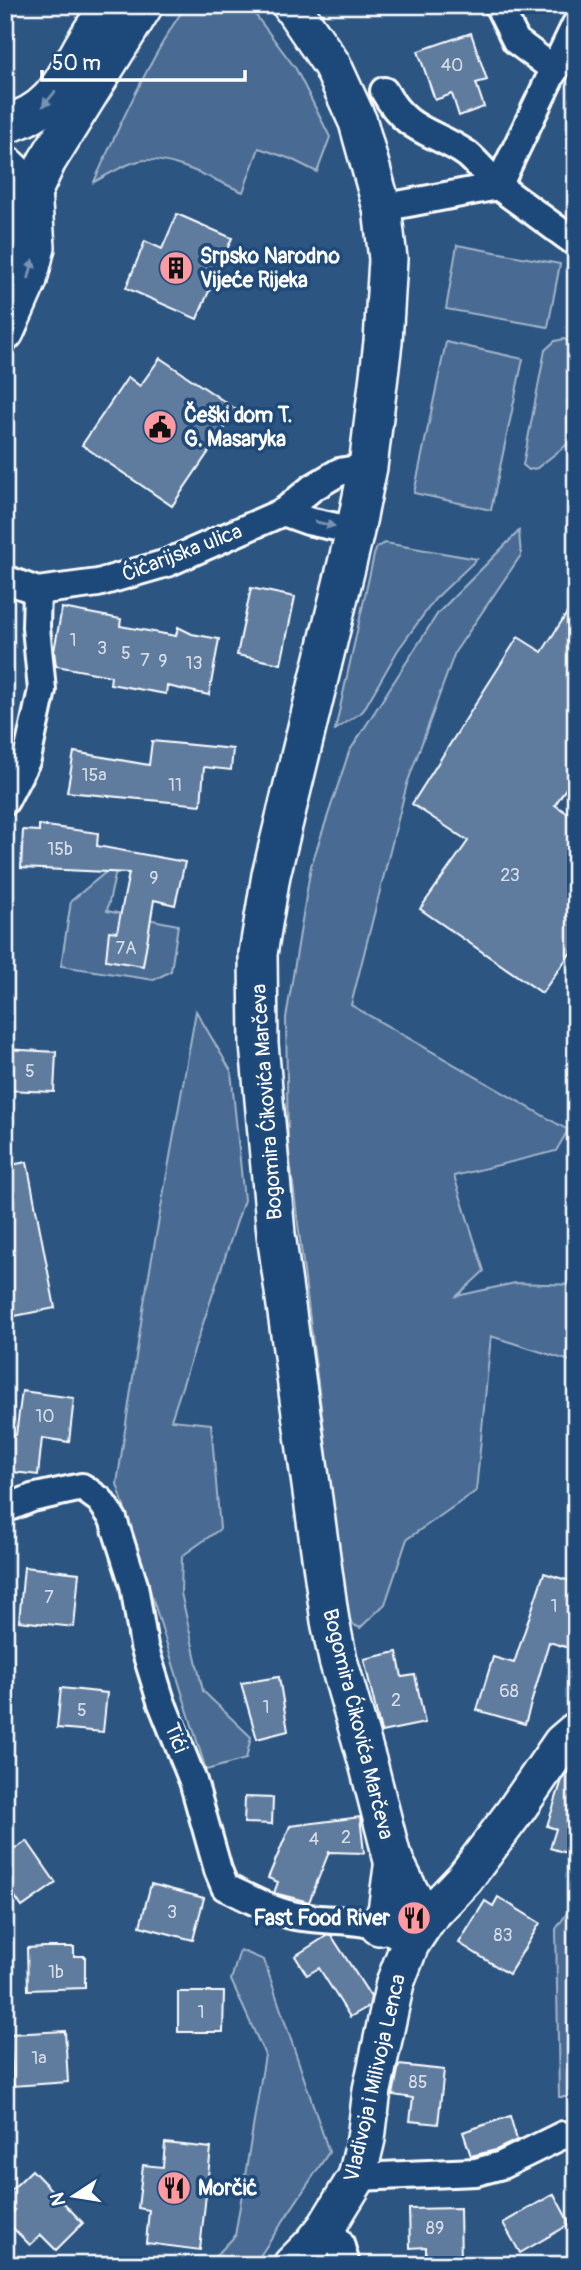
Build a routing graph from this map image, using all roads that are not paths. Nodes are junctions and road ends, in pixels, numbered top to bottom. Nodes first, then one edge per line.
1 (118, 5) edge
2 (144, 5) edge
3 (291, 5) edge
4 (498, 5) edge
5 (576, 24) edge
6 (555, 70) junction
7 (384, 91) dead end
8 (5, 124) edge
9 (5, 164) edge
10 (498, 186) junction
11 (19, 192) edge
12 (382, 208) junction
13 (576, 243) edge
14 (5, 251) edge
15 (5, 332) edge
16 (368, 467) junction
17 (284, 512) junction
18 (355, 531) junction
19 (5, 579) edge
20 (37, 591) junction
21 (5, 801) edge
22 (5, 1509) edge
23 (576, 1731) edge
24 (394, 1860) junction
25 (379, 1926) junction
26 (419, 1930) junction
27 (563, 2135) dead end
28 (357, 2177) junction
29 (327, 2226) junction
30 (292, 2265) edge
31 (346, 2265) edge

1 -> 8 street
2 - 11 street
3 - 12 street, Bogomira Ćikovića Marčeva
4 - 6 street
5 - 6 street
6 - 10 street
7 - 10 street
9 - 11 street
10 - 12 street
10 - 13 street
11 - 14 street
15 -> 11 street
12 - 16 street, Bogomira Ćikovića Marčeva
16 - 17 street, Ćićarijska ulica
16 - 18 street, Bogomira Ćikovića Marčeva
17 -> 18 street
17 - 20 street, Ćićarijska ulica
18 - 24 street, Bogomira Ćikovića Marčeva
19 - 20 street, Ćićarijska ulica
20 - 21 street
22 - 25 street, Tići
23 - 26 street, Vladivoja i Milivoja Lenca
24 - 25 street
24 - 26 street, Bogomira Ćikovića Marčeva
25 - 26 street, Tići
26 - 28 street, Vladivoja i Milivoja Lenca
27 - 28 street
28 - 29 street, Vladivoja i Milivoja Lenca
29 - 30 street, Vladivoja i Milivoja Lenca
29 - 31 street

